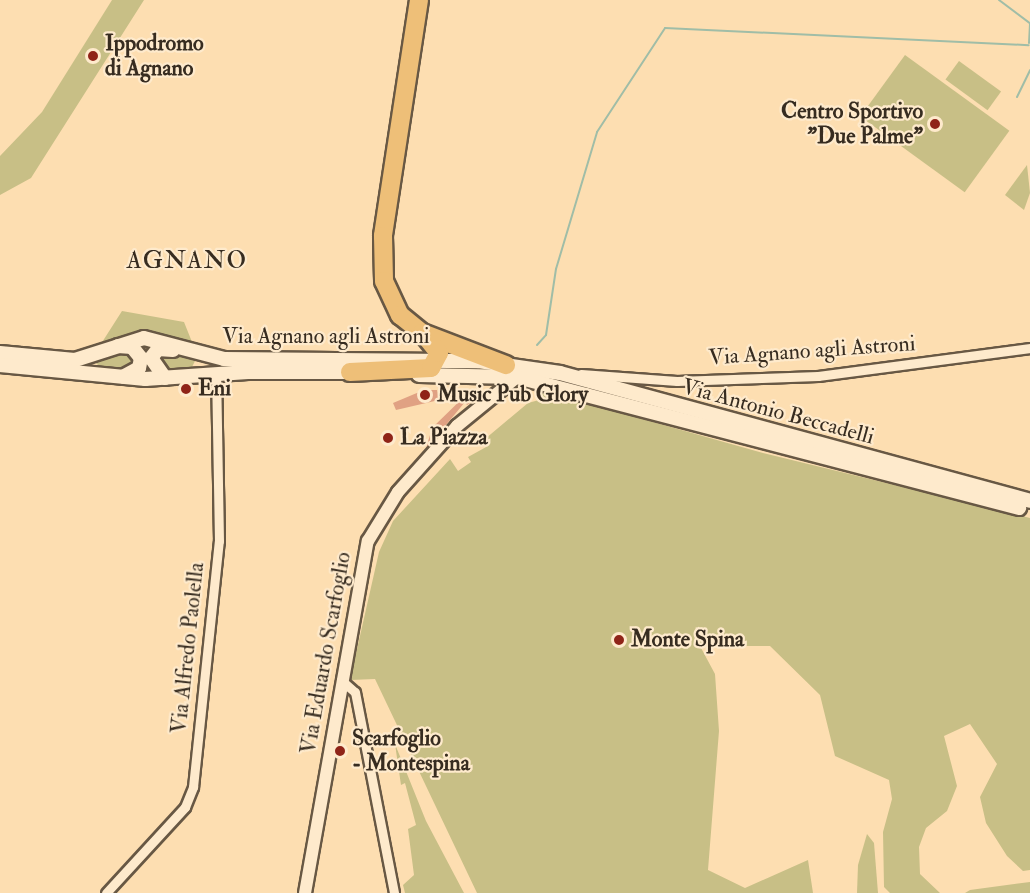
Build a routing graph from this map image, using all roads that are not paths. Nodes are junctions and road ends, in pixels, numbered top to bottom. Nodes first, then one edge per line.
1 (419, 0) edge
2 (422, 333) junction
3 (110, 347) junction
4 (1030, 348) edge
5 (0, 353) edge
6 (94, 354) junction
7 (198, 354) junction
8 (439, 358) junction
9 (0, 365) edge
10 (514, 369) junction
11 (350, 372) junction
12 (560, 373) junction
13 (216, 374) junction
14 (486, 375) junction
15 (107, 376) junction
16 (123, 377) junction
17 (187, 377) junction
18 (165, 378) junction
19 (632, 379) junction
20 (601, 385) junction
21 (550, 386) junction
22 (494, 396) junction
23 (1030, 501) edge
24 (1030, 510) edge
25 (341, 680) junction
26 (106, 893) edge
27 (305, 893) edge
28 (394, 893) edge

1 - 2 highway
2 - 8 highway
2 - 10 highway
3 - 6 main road, Via Agnano agli Astroni
3 - 7 main road, Via Agnano agli Astroni
3 - 16 main road
4 - 19 street, Via Agnano agli Astroni
5 - 6 main road, Via Agnano agli Astroni
6 - 15 main road
7 - 8 main road, Via Agnano agli Astroni
7 - 17 main road
7 - 18 main road
8 - 10 main road, Via Agnano agli Astroni
8 - 11 highway
9 - 15 main road, Via Agnano agli Astroni
10 - 12 main road, Via Antonio Beccadelli
10 - 14 main road, Via Agnano agli Astroni
10 - 21 main road, Via Antonio Beccadelli
10 - 22 street, Via Eduardo Scarfoglio
11 - 13 main road, Via Agnano agli Astroni
11 - 14 main road, Via Agnano agli Astroni
12 - 19 street, Via Agnano agli Astroni
12 - 20 main road, Via Antonio Beccadelli
13 - 17 main road, Via Agnano agli Astroni
13 - 26 street, Via Alfredo Paolella
14 - 22 street
15 - 16 main road, Via Agnano agli Astroni
16 - 18 main road, Via Agnano agli Astroni
17 - 18 main road, Via Agnano agli Astroni
19 - 20 street
20 - 21 street
20 - 23 main road, Via Antonio Beccadelli
21 - 24 main road, Via Antonio Beccadelli
22 - 25 street, Via Eduardo Scarfoglio
25 - 27 street, Via Eduardo Scarfoglio
25 - 28 street

